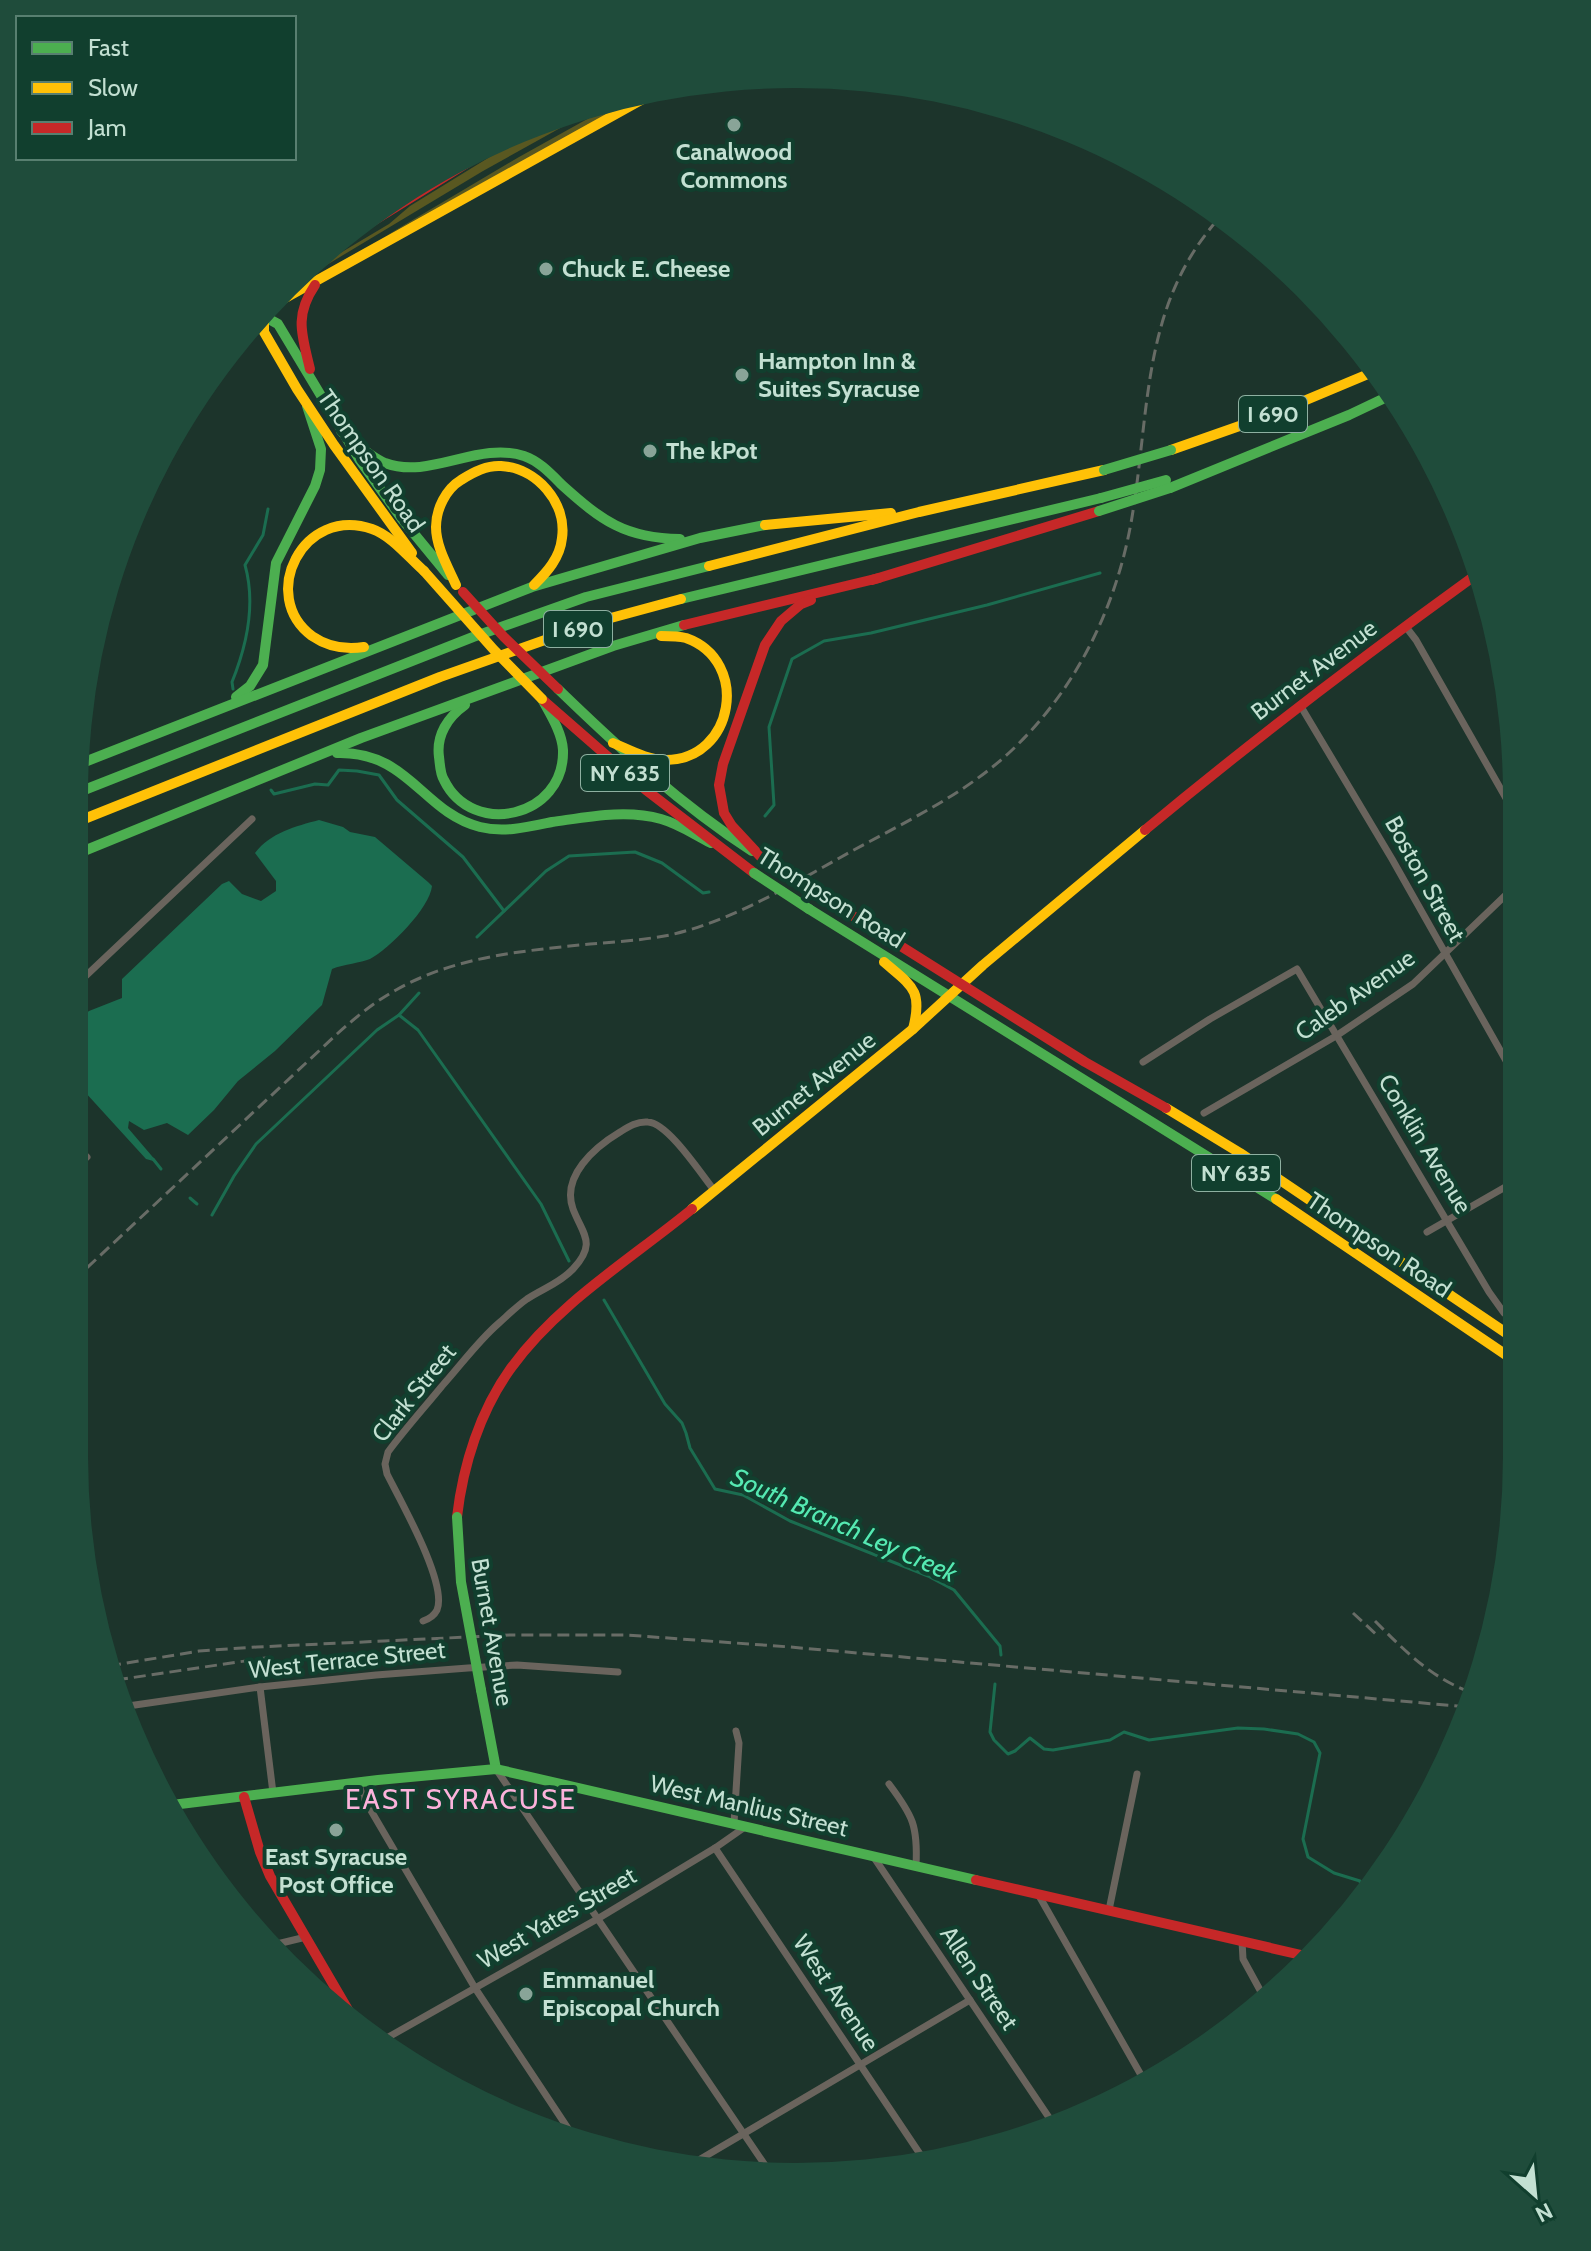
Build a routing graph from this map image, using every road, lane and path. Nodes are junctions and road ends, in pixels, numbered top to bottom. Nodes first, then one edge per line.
1 (625, 109) edge
2 (319, 280) junction
3 (301, 290) edge
4 (271, 322) edge
5 (264, 329) edge
6 (1365, 375) edge
7 (312, 380) junction
8 (1382, 399) edge
9 (307, 406) junction
10 (341, 431) junction
11 (1168, 484) junction
12 (919, 512) junction
13 (700, 538) junction
14 (424, 571) junction
15 (879, 578) junction
16 (1469, 580) edge
17 (532, 587) junction
18 (460, 588) junction
19 (1406, 627) junction
20 (399, 638) junction
21 (613, 646) junction
22 (483, 693) junction
23 (542, 699) junction
24 (1300, 705) junction
25 (193, 720) junction
26 (613, 743) junction
27 (90, 760) edge
28 (302, 761) junction
29 (88, 788) edge
30 (1503, 793) edge
31 (88, 817) edge
32 (252, 819) dead end
33 (711, 843) junction
34 (88, 849) edge
35 (761, 857) junction
36 (1503, 898) edge
37 (861, 941) junction
38 (1444, 955) junction
39 (88, 974) edge
40 (963, 985) junction
41 (950, 996) junction
42 (913, 1029) junction
43 (1336, 1036) junction
44 (1503, 1056) edge
45 (1143, 1062) dead end
46 (1204, 1113) dead end
47 (1503, 1188) edge
48 (714, 1190) junction
49 (1448, 1221) junction
50 (1427, 1232) dead end
51 (1503, 1312) edge
52 (1503, 1331) edge
53 (1503, 1353) edge
54 (423, 1621) dead end
55 (618, 1672) dead end
56 (260, 1687) junction
57 (134, 1705) edge
58 (736, 1731) dead end
59 (496, 1769) junction
60 (1137, 1774) dead end
61 (358, 1782) junction
62 (889, 1784) dead end
63 (273, 1793) junction
64 (244, 1797) junction
65 (180, 1804) edge
66 (734, 1823) junction
67 (746, 1826) junction
68 (715, 1848) junction
69 (873, 1856) junction
70 (916, 1866) junction
71 (1038, 1894) junction
72 (1109, 1910) junction
73 (599, 1918) junction
74 (306, 1937) junction
75 (1242, 1941) junction
76 (283, 1943) edge
77 (1298, 1954) edge
78 (475, 1988) junction
79 (1259, 1989) edge
80 (340, 1997) edge
81 (970, 2000) junction
82 (391, 2036) edge
83 (860, 2065) junction
84 (1140, 2073) edge
85 (1048, 2116) edge
86 (565, 2124) edge
87 (744, 2133) junction
88 (918, 2152) edge
89 (704, 2157) edge
90 (763, 2162) edge

1 - 2 main road
2 - 3 main road
2 - 7 main road
4 - 7 main road, Thompson Road / NY 635
5 - 9 main road, Thompson Road / NY 635
6 - 12 main road, I 690, bridge
7 - 10 main road, Thompson Road / NY 635
8 - 11 main road, I 690
9 - 14 main road, Thompson Road / NY 635
9 - 25 main road
10 - 13 main road
10 - 18 main road, Thompson Road / NY 635
11 - 15 main road, bridge
11 - 31 main road, I 690, bridge
12 - 13 main road
12 - 29 main road, I 690
13 - 17 main road
14 - 20 main road
14 - 23 main road, Thompson Road / NY 635, bridge
15 - 21 main road
15 - 35 main road
16 - 19 main road, Burnet Avenue
17 - 18 main road
17 - 20 main road
18 - 26 main road, Thompson Road / NY 635, bridge
19 - 24 main road, Burnet Avenue
19 - 30 street
20 - 25 main road
21 - 22 main road
21 - 26 main road
22 - 23 main road
22 - 28 main road
23 - 33 main road, Thompson Road / NY 635
24 - 38 street, Boston Street
24 - 40 main road, Burnet Avenue
25 - 27 main road
26 - 35 main road, Thompson Road / NY 635
28 - 33 main road
28 - 34 main road
32 - 39 street
33 - 37 main road, Thompson Road / NY 635, bridge
35 - 40 main road, Thompson Road / NY 635, bridge
36 - 38 street, Caleb Avenue
37 - 41 main road, Thompson Road / NY 635
37 - 42 main road
38 - 43 street, Caleb Avenue
38 - 44 street, Boston Street
40 - 41 main road, Burnet Avenue
40 - 52 main road, Thompson Road / NY 635
41 - 42 main road, Burnet Avenue
41 - 53 main road, Thompson Road / NY 635
42 - 48 main road, Burnet Avenue
43 - 45 street, Conklin Avenue
43 - 46 street, Caleb Avenue
43 - 49 street, Conklin Avenue
47 - 49 street
48 - 54 street, Clark Street
48 - 59 main road, Burnet Avenue, bridge
49 - 50 street
49 - 51 street, Conklin Avenue
55 - 56 street, West Terrace Street
56 - 57 street, West Terrace Street
56 - 63 street
58 - 66 street
59 - 61 main road, West Manlius Street
59 - 66 main road, West Manlius Street
59 - 73 street
60 - 72 street
61 - 63 main road, West Manlius Street
61 - 78 street
62 - 70 street
63 - 64 main road, West Manlius Street
64 - 65 main road, West Manlius Street
64 - 74 main road
66 - 67 main road, West Manlius Street
67 - 68 street, West Yates Street
67 - 69 main road, West Manlius Street
68 - 73 street, West Yates Street
68 - 83 street, West Avenue
69 - 70 main road, West Manlius Street
69 - 81 street, Allen Street
70 - 71 main road, West Manlius Street
71 - 72 main road, West Manlius Street
71 - 84 street
72 - 75 main road, West Manlius Street
73 - 78 street, West Yates Street
73 - 87 street
74 - 76 street
74 - 80 main road
75 - 77 main road, West Manlius Street
75 - 79 street
78 - 82 street, West Yates Street
78 - 86 street
81 - 83 street
81 - 85 street, Allen Street
83 - 87 street
83 - 88 street, West Avenue
87 - 89 street
87 - 90 street

